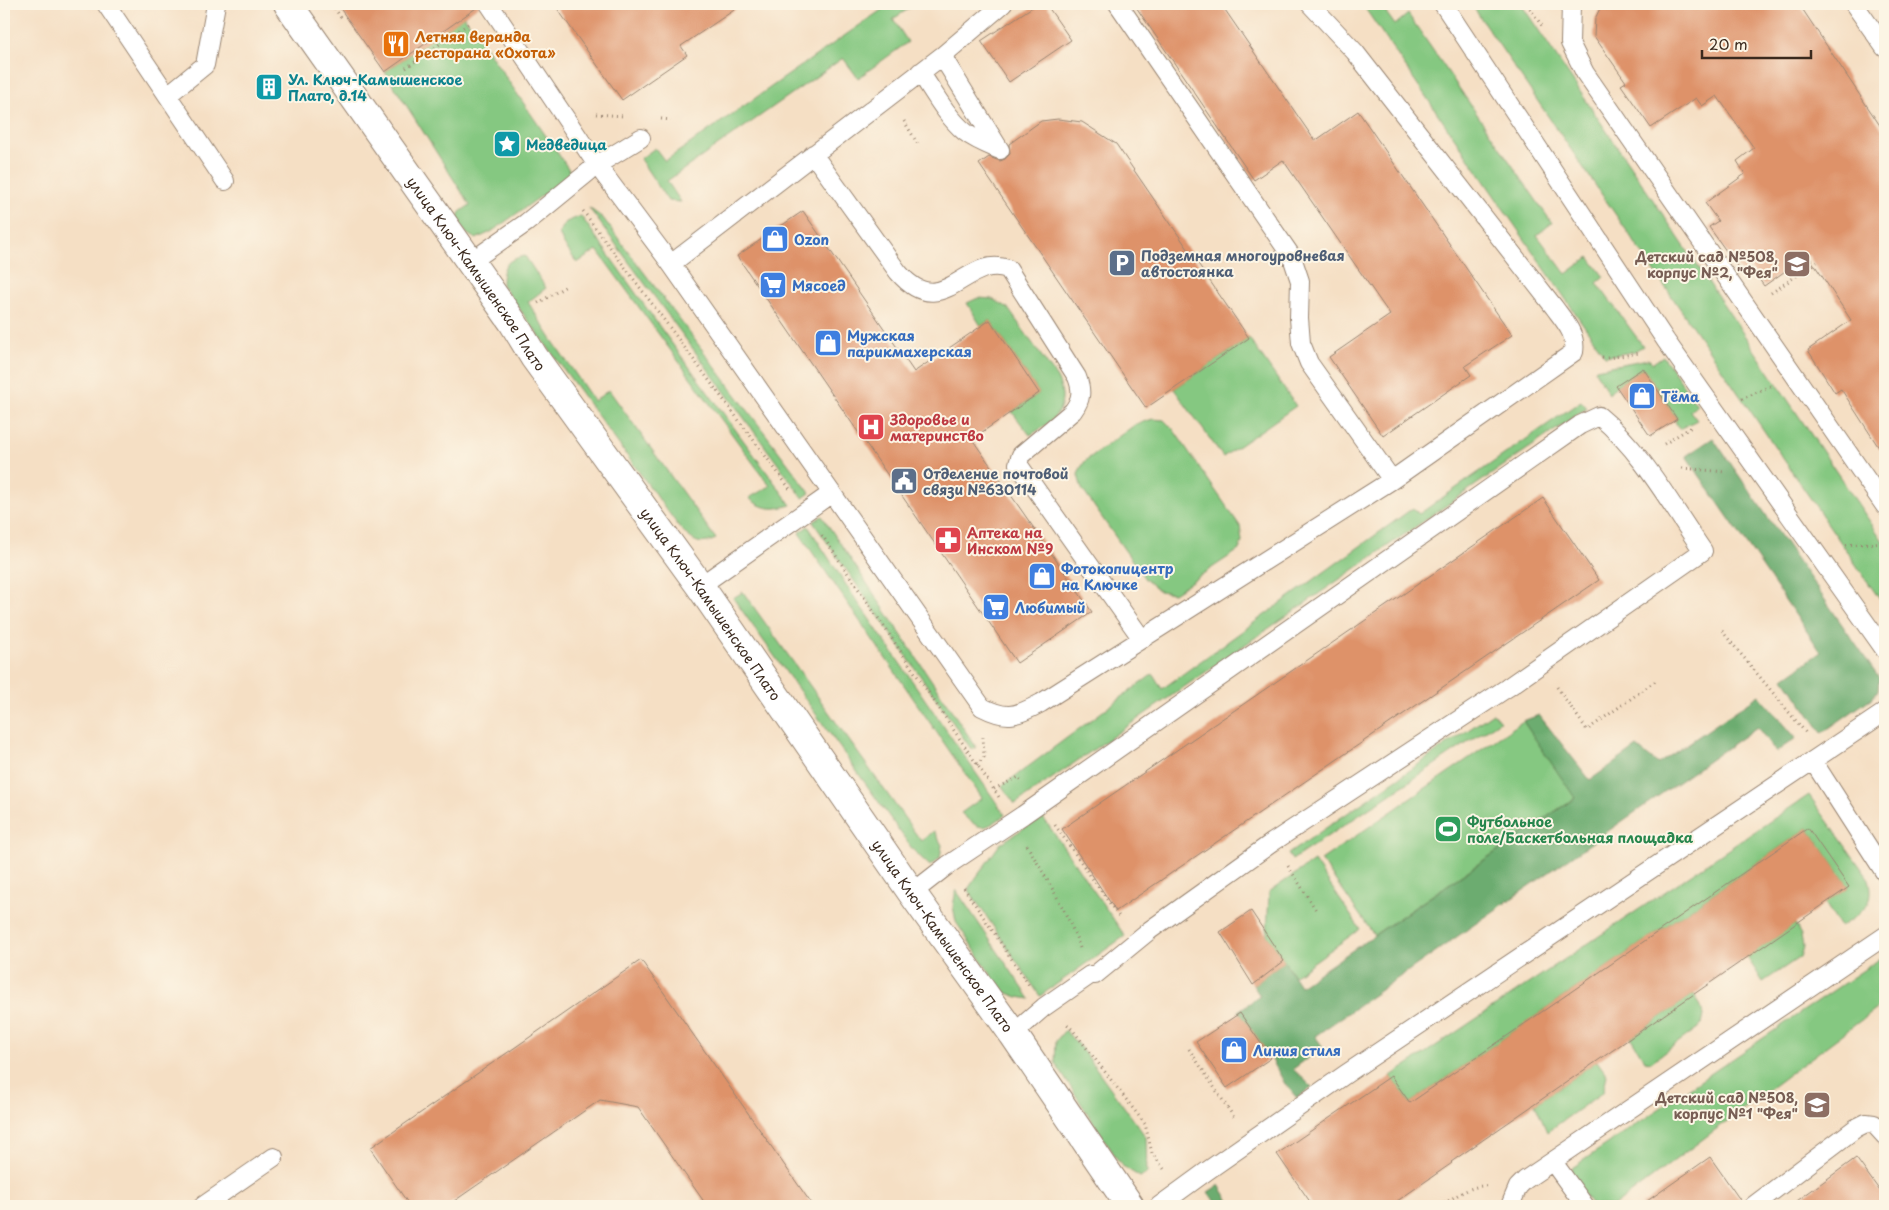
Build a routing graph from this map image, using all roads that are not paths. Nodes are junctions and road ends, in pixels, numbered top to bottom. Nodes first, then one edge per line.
1 (106, 4) edge
2 (216, 4) edge
3 (288, 4) edge
4 (1003, 4) edge
5 (1118, 4) edge
6 (1310, 4) edge
7 (1443, 4) edge
8 (1571, 4) edge
9 (1854, 4) edge
10 (490, 6) edge
11 (1885, 48) edge
12 (942, 56) junction
13 (920, 72) junction
14 (168, 95) junction
15 (641, 138) dead end
16 (813, 154) junction
17 (597, 166) junction
18 (225, 182) dead end
19 (469, 263) junction
20 (671, 264) junction
21 (1392, 480) junction
22 (1880, 487) edge
23 (832, 493) junction
24 (1885, 506) edge
25 (700, 586) junction
26 (1142, 639) junction
27 (1885, 650) edge
28 (1885, 712) edge
29 (1813, 761) junction
30 (1885, 873) edge
31 (912, 893) junction
32 (1885, 936) edge
33 (1013, 1034) junction
34 (1885, 1136) edge
35 (274, 1157) dead end
36 (1553, 1162) junction
37 (203, 1206) edge
38 (1130, 1206) edge
39 (1159, 1206) edge
40 (1510, 1206) edge
41 (1585, 1206) edge
42 (1753, 1206) edge

1 - 14 lane
2 - 14 lane
3 - 19 street, улица Ключ-Камышенское Плато
4 - 12 lane
5 - 21 lane
6 - 21 lane
7 - 27 lane
8 - 22 lane
9 - 11 lane
10 - 17 lane
12 - 13 lane
12 - 13 lane
13 - 16 lane
14 - 18 lane
15 - 17 lane
16 - 20 lane
16 - 26 lane
17 - 19 lane
17 - 20 lane
19 - 25 street, улица Ключ-Камышенское Плато
20 - 23 lane
21 - 26 lane
22 - 24 lane
23 - 25 lane
23 - 26 lane
25 - 31 street, улица Ключ-Камышенское Плато
28 - 29 lane
29 - 30 lane
29 - 39 lane
31 - 33 street, улица Ключ-Камышенское Плато
31 - 33 lane
32 - 36 lane
33 - 38 street, улица Ключ-Камышенское Плато
34 - 42 lane
35 - 37 lane
36 - 40 lane
36 - 41 lane

